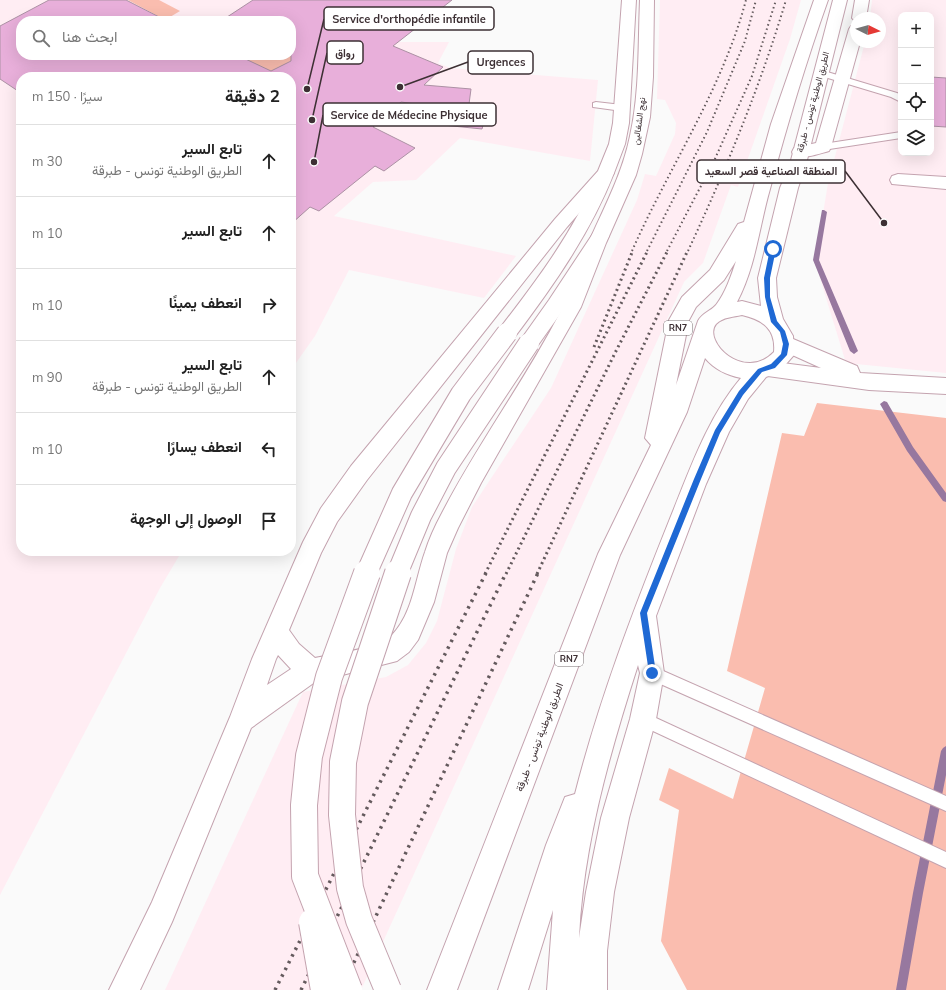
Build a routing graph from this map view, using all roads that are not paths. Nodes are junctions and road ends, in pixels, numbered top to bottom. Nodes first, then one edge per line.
1 (628, 0) edge
2 (647, 0) edge
3 (821, 0) edge
4 (840, 0) edge
5 (862, 0) edge
6 (860, 12) edge
7 (851, 48) edge
8 (821, 73) junction
9 (842, 79) junction
10 (898, 97) edge
11 (596, 105) dead end
12 (622, 108) junction
13 (898, 135) edge
14 (823, 147) junction
15 (800, 152) junction
16 (606, 173) junction
17 (898, 180) dead end
18 (946, 183) edge
19 (754, 214) junction
20 (600, 236) junction
21 (722, 311) junction
22 (774, 322) junction
23 (703, 331) junction
24 (786, 344) junction
25 (764, 370) junction
26 (869, 382) junction
27 (946, 386) edge
28 (651, 464) junction
29 (643, 613) junction
30 (276, 632) junction
31 (311, 670) junction
32 (652, 673) junction
33 (643, 718) junction
34 (242, 719) junction
35 (595, 760) junction
36 (946, 804) edge
37 (946, 860) edge
38 (304, 876) junction
39 (124, 990) edge
40 (324, 990) edge
41 (349, 990) edge
42 (388, 990) edge
43 (442, 990) edge
44 (513, 990) edge
45 (562, 990) edge
46 (592, 990) edge

1 - 12 main road
2 - 20 main road, نهج الشغالين
3 - 19 main road, RN7
4 - 8 main road, الطريق الوطنية تونس - طبرقة
5 - 6 main road
7 - 9 main road
8 - 9 lane
8 - 15 main road, الطريق الوطنية تونس - طبرقة
9 - 10 lane
9 - 14 main road
11 - 12 lane
12 - 16 main road
13 - 14 lane
14 - 15 main road
15 - 22 main road, الطريق الوطنية تونس - طبرقة
16 - 30 main road
16 - 38 main road, bridge
17 - 18 main road
19 - 21 main road, RN7
19 - 28 main road, RN7
20 - 31 main road
20 - 42 main road, bridge
21 - 22 main road
21 - 23 main road, RN7
22 - 24 main road
23 - 25 main road, RN7
23 - 28 main road, الطريق الوطنية تونس - طبرقة / RN7
24 - 25 main road
24 - 26 main road
25 - 26 main road
25 - 29 main road
26 - 27 main road
28 - 43 main road, الطريق الوطنية تونس - طبرقة / RN7
29 - 32 main road
29 - 35 main road
30 - 31 main road
30 - 34 main road
31 - 34 main road
32 - 33 main road
32 - 36 lane
33 - 37 lane
33 - 46 main road
34 - 39 main road
35 - 44 main road
35 - 45 main road
38 - 40 main road, bridge
38 - 41 main road, bridge

